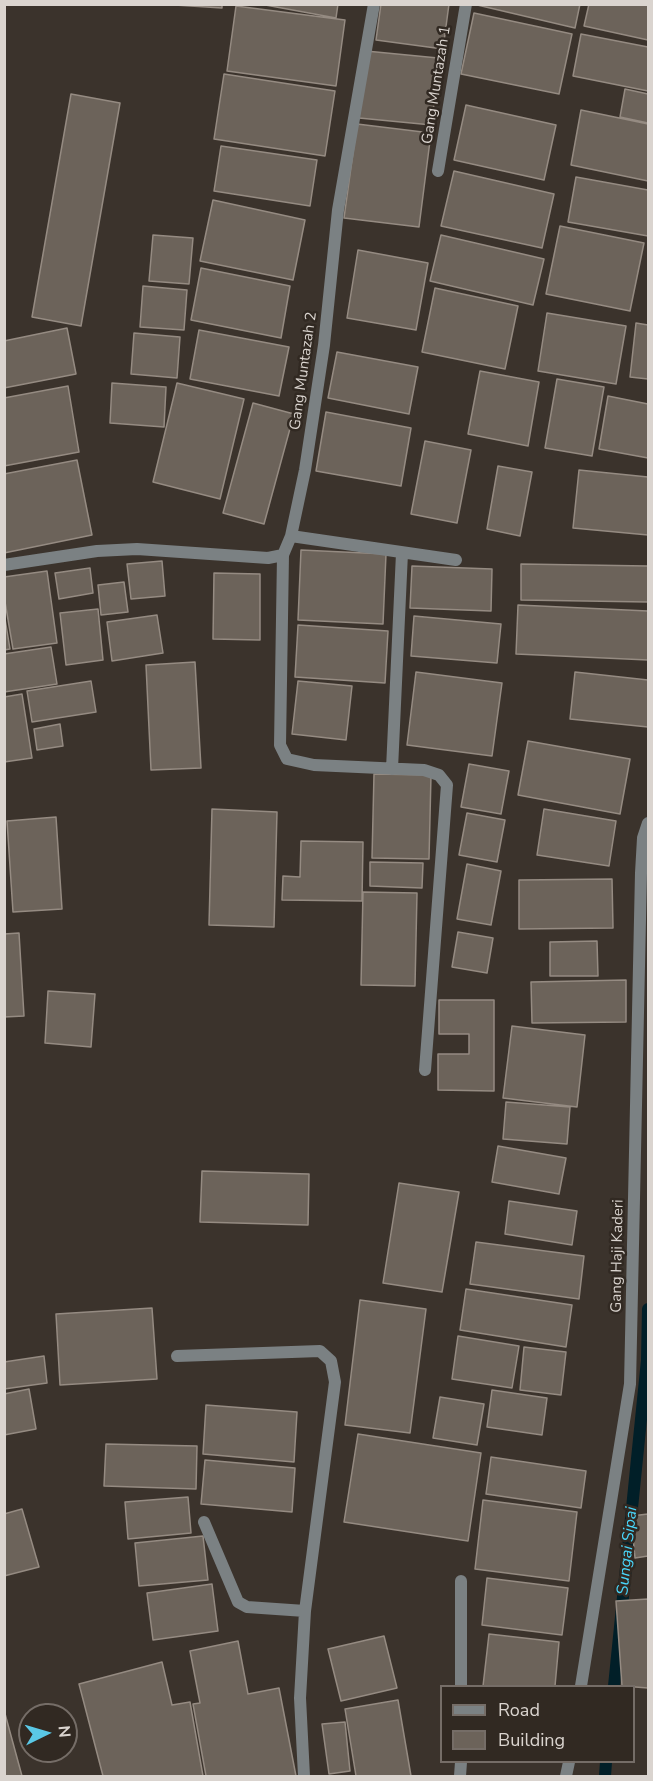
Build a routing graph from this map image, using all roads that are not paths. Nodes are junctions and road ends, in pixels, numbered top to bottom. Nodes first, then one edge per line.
1 (374, 4) edge
2 (466, 4) edge
3 (438, 171) dead end
4 (291, 536) junction
5 (402, 553) junction
6 (284, 555) junction
7 (456, 560) dead end
8 (4, 565) edge
9 (392, 769) junction
10 (648, 823) edge
11 (425, 1070) dead end
12 (177, 1356) dead end
13 (204, 1522) dead end
14 (462, 1581) dead end
15 (304, 1611) junction
16 (461, 1685) edge
17 (581, 1685) edge
18 (304, 1776) edge

1 - 4 street, Gang Muntazah 2
2 - 3 street, Gang Muntazah 1
4 - 5 street
4 - 6 street, Gang Muntazah 2
5 - 7 street
5 - 9 street
6 - 8 street
6 - 9 street, Gang Muntazah 2
9 - 11 street
10 - 17 street, Gang Haji Kaderi
12 - 15 street
13 - 15 street
14 - 16 street
15 - 18 street

